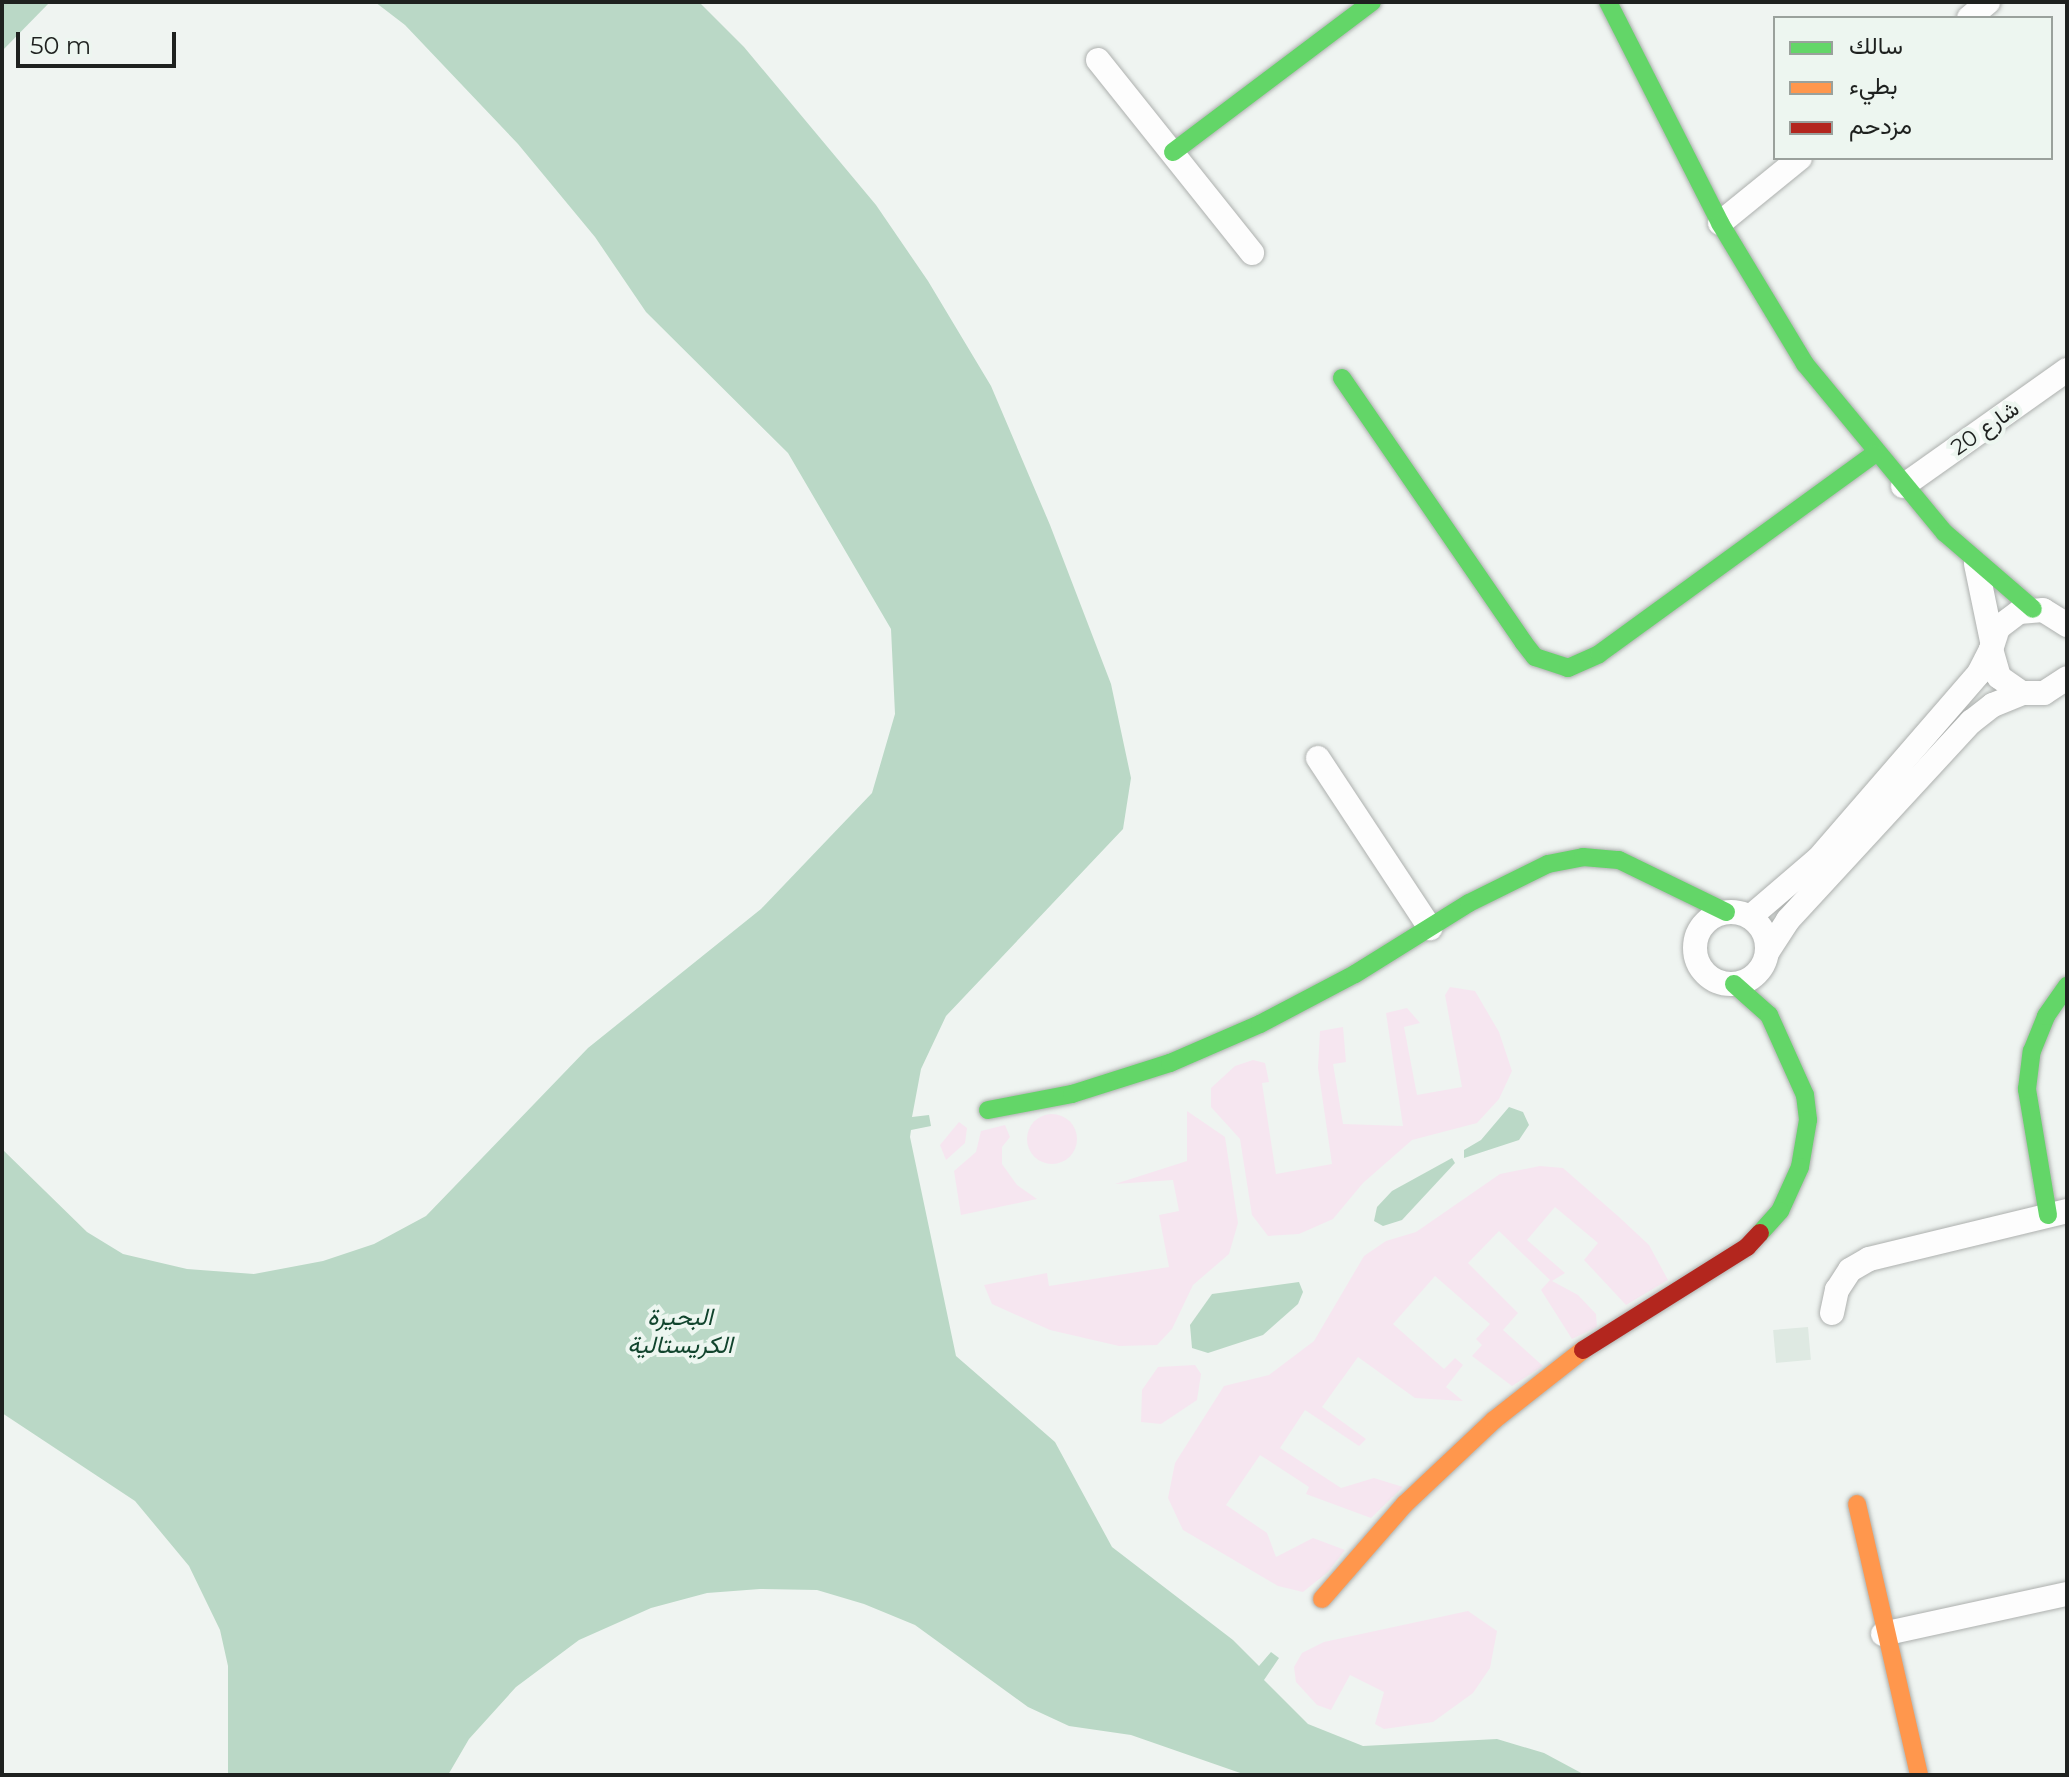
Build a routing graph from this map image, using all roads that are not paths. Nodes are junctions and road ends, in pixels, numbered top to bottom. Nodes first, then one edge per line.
1 (1372, 2) edge
2 (1608, 2) edge
3 (1988, 2) edge
4 (1971, 16) edge
5 (1098, 60) dead end
6 (1173, 152) junction
7 (1798, 160) edge
8 (1720, 223) junction
9 (1252, 253) dead end
10 (2067, 370) edge
11 (1342, 378) dead end
12 (1874, 454) junction
13 (1903, 486) junction
14 (1976, 564) junction
15 (2067, 604) edge
16 (2038, 610) junction
17 (2067, 625) edge
18 (1992, 645) junction
19 (2067, 678) edge
20 (2033, 693) junction
21 (2067, 702) edge
22 (1318, 758) dead end
23 (1675, 890) junction
24 (1738, 914) junction
25 (1430, 928) junction
26 (1699, 931) junction
27 (1764, 960) junction
28 (1734, 984) junction
29 (2067, 986) edge
30 (1769, 1015) junction
31 (988, 1110) dead end
32 (2058, 1213) edge
33 (1832, 1313) dead end
34 (1857, 1504) dead end
35 (2067, 1594) edge
36 (1322, 1599) dead end
37 (1883, 1634) junction
38 (1919, 1775) edge

1 - 6 street
2 - 8 street
3 - 4 street
5 - 6 street
6 - 9 street
7 - 8 street
8 - 12 street
10 - 13 street, شارع 20
11 - 12 street
12 - 13 street
13 - 14 street
14 - 16 street
14 - 18 street
15 - 16 street
16 - 17 street
16 - 18 street
18 - 20 street
18 - 24 street
19 - 20 street
20 - 21 street
20 - 27 street
22 - 25 street
23 - 24 street
23 - 25 street
23 - 26 street
24 - 26 street
24 - 27 street
25 - 31 street
26 - 28 street
27 - 28 street
27 - 30 street
28 - 30 street
29 - 32 street
30 - 36 street
32 - 33 street
34 - 37 street
35 - 37 street
37 - 38 street

